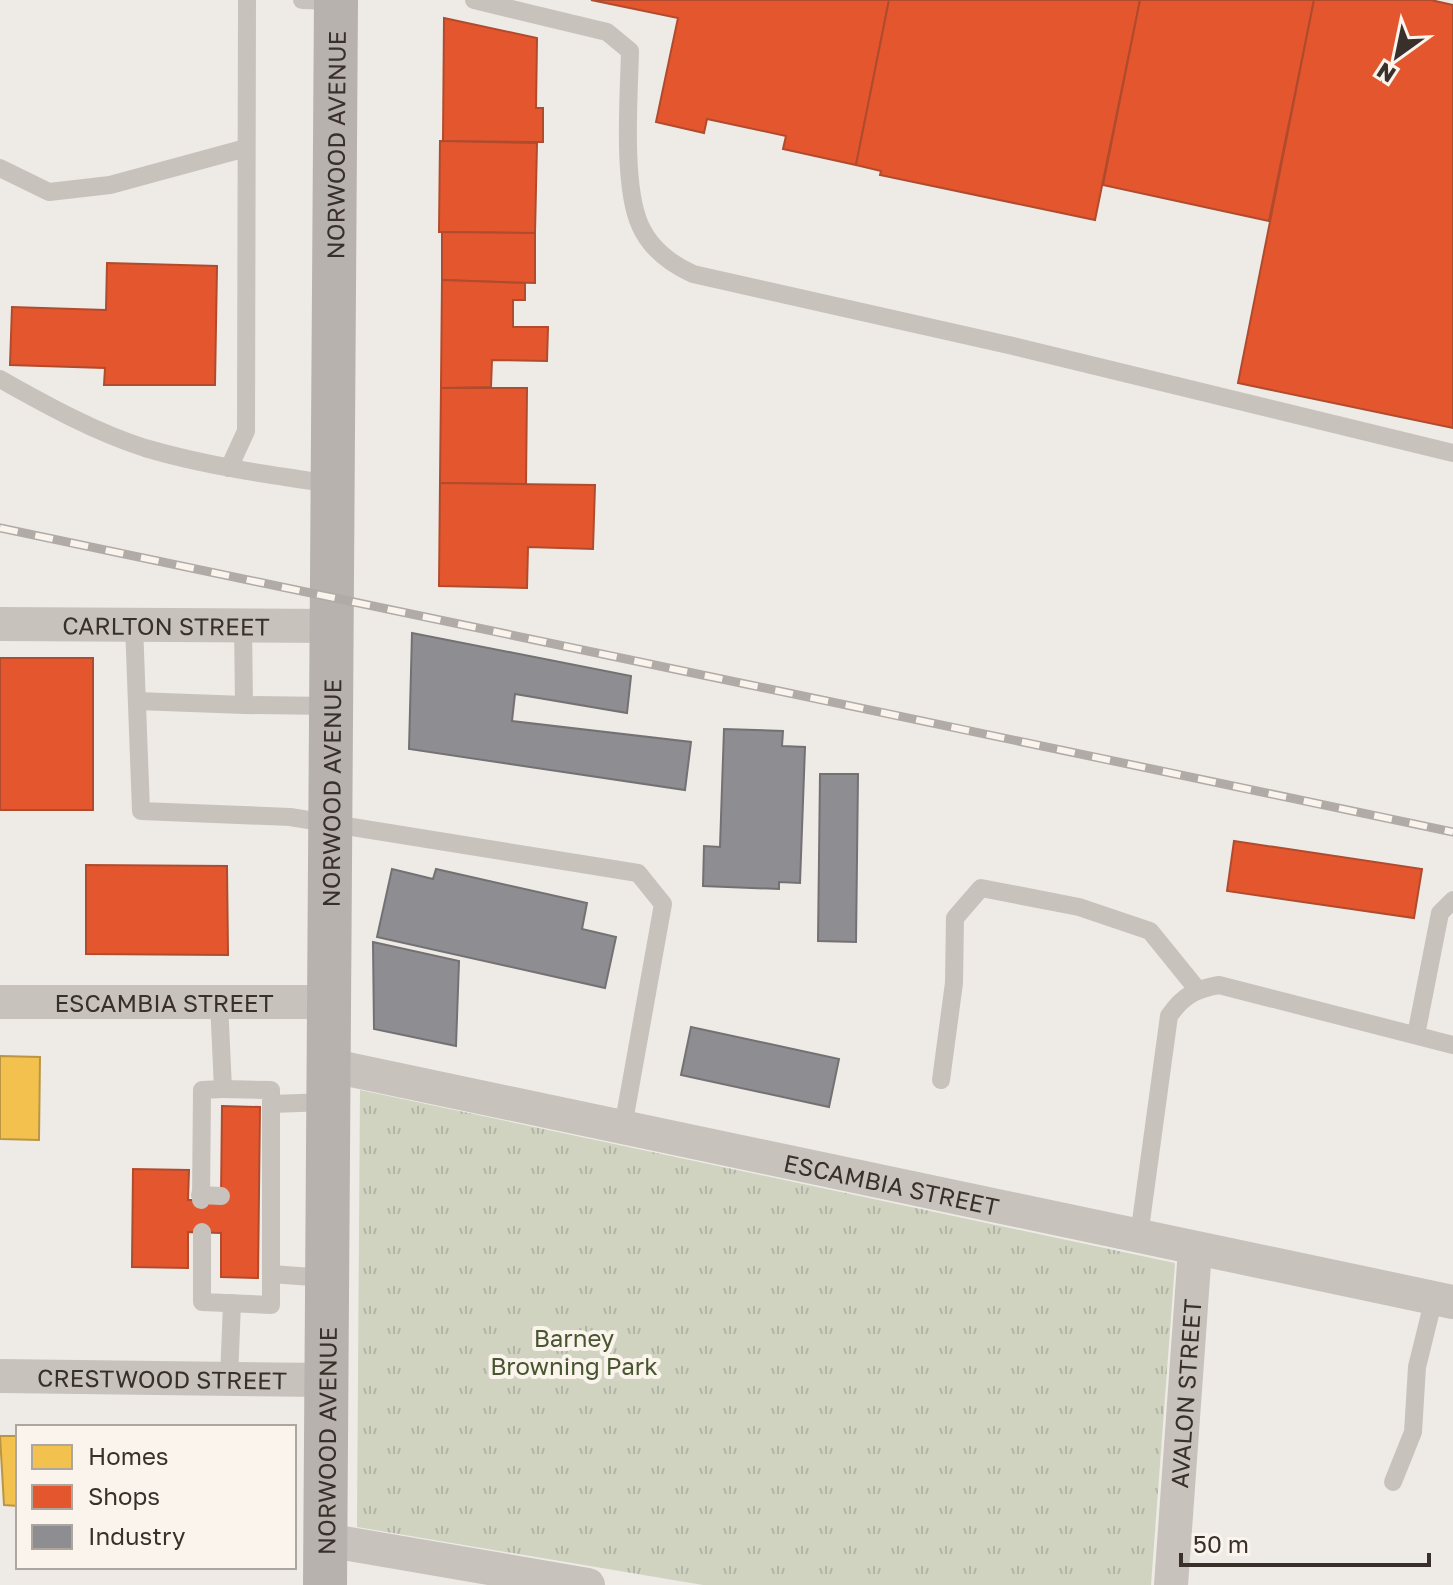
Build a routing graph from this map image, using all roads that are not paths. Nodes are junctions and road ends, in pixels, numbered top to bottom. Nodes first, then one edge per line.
1 (247, 0) edge
2 (324, 0) edge
3 (474, 0) edge
4 (246, 148) junction
5 (0, 168) edge
6 (0, 379) edge
7 (1453, 453) edge
8 (229, 468) junction
9 (333, 484) junction
10 (0, 624) edge
11 (134, 625) junction
12 (243, 625) junction
13 (334, 626) junction
14 (137, 701) junction
15 (244, 705) junction
16 (333, 706) junction
17 (331, 825) junction
18 (1453, 900) edge
19 (1197, 989) junction
20 (0, 1002) edge
21 (219, 1002) junction
22 (329, 1002) junction
23 (1416, 1035) junction
24 (1453, 1045) edge
25 (941, 1080) dead end
26 (328, 1084) junction
27 (223, 1089) junction
28 (271, 1104) junction
29 (623, 1127) junction
30 (222, 1151) dead end
31 (202, 1152) junction
32 (221, 1196) dead end
33 (202, 1232) dead end
34 (1139, 1236) junction
35 (1195, 1250) junction
36 (221, 1253) dead end
37 (201, 1255) junction
38 (271, 1274) junction
39 (326, 1278) junction
40 (1447, 1296) edge
41 (232, 1303) junction
42 (0, 1376) edge
43 (229, 1378) junction
44 (324, 1380) junction
45 (1393, 1482) dead end
46 (326, 1540) junction
47 (325, 1585) edge
48 (588, 1585) edge
49 (1171, 1585) edge

1 - 4 lane
2 - 9 main road, NORWOOD AVENUE
3 - 7 lane
4 - 5 lane
4 - 8 lane
6 - 8 lane
8 - 9 lane
9 - 13 main road, NORWOOD AVENUE
10 - 11 street, CARLTON STREET
11 - 12 street, CARLTON STREET
11 - 14 lane
12 - 13 street, CARLTON STREET
12 - 15 lane
13 - 16 main road, NORWOOD AVENUE
14 - 15 lane
14 - 17 lane
15 - 16 lane
16 - 17 main road, NORWOOD AVENUE
17 - 22 main road, NORWOOD AVENUE
17 - 29 lane
18 - 23 lane
19 - 23 lane
19 - 25 lane
19 - 34 lane
20 - 21 street, ESCAMBIA STREET
21 - 22 street, ESCAMBIA STREET
21 - 27 lane
22 - 26 main road, NORWOOD AVENUE
23 - 24 lane
26 - 28 lane
26 - 29 street, ESCAMBIA STREET
26 - 39 main road, NORWOOD AVENUE
27 - 28 lane
27 - 31 lane
28 - 38 lane
29 - 34 street, ESCAMBIA STREET
30 - 31 lane
31 - 32 lane
33 - 37 lane
34 - 35 street, ESCAMBIA STREET
35 - 40 street, ESCAMBIA STREET
35 - 49 street, AVALON STREET
36 - 37 lane
37 - 41 lane
38 - 39 lane
38 - 41 lane
39 - 44 main road, NORWOOD AVENUE
40 - 45 lane
41 - 43 lane
42 - 43 street, CRESTWOOD STREET
43 - 44 street, CRESTWOOD STREET
44 - 46 main road, NORWOOD AVENUE
46 - 47 main road, NORWOOD AVENUE
46 - 48 street

